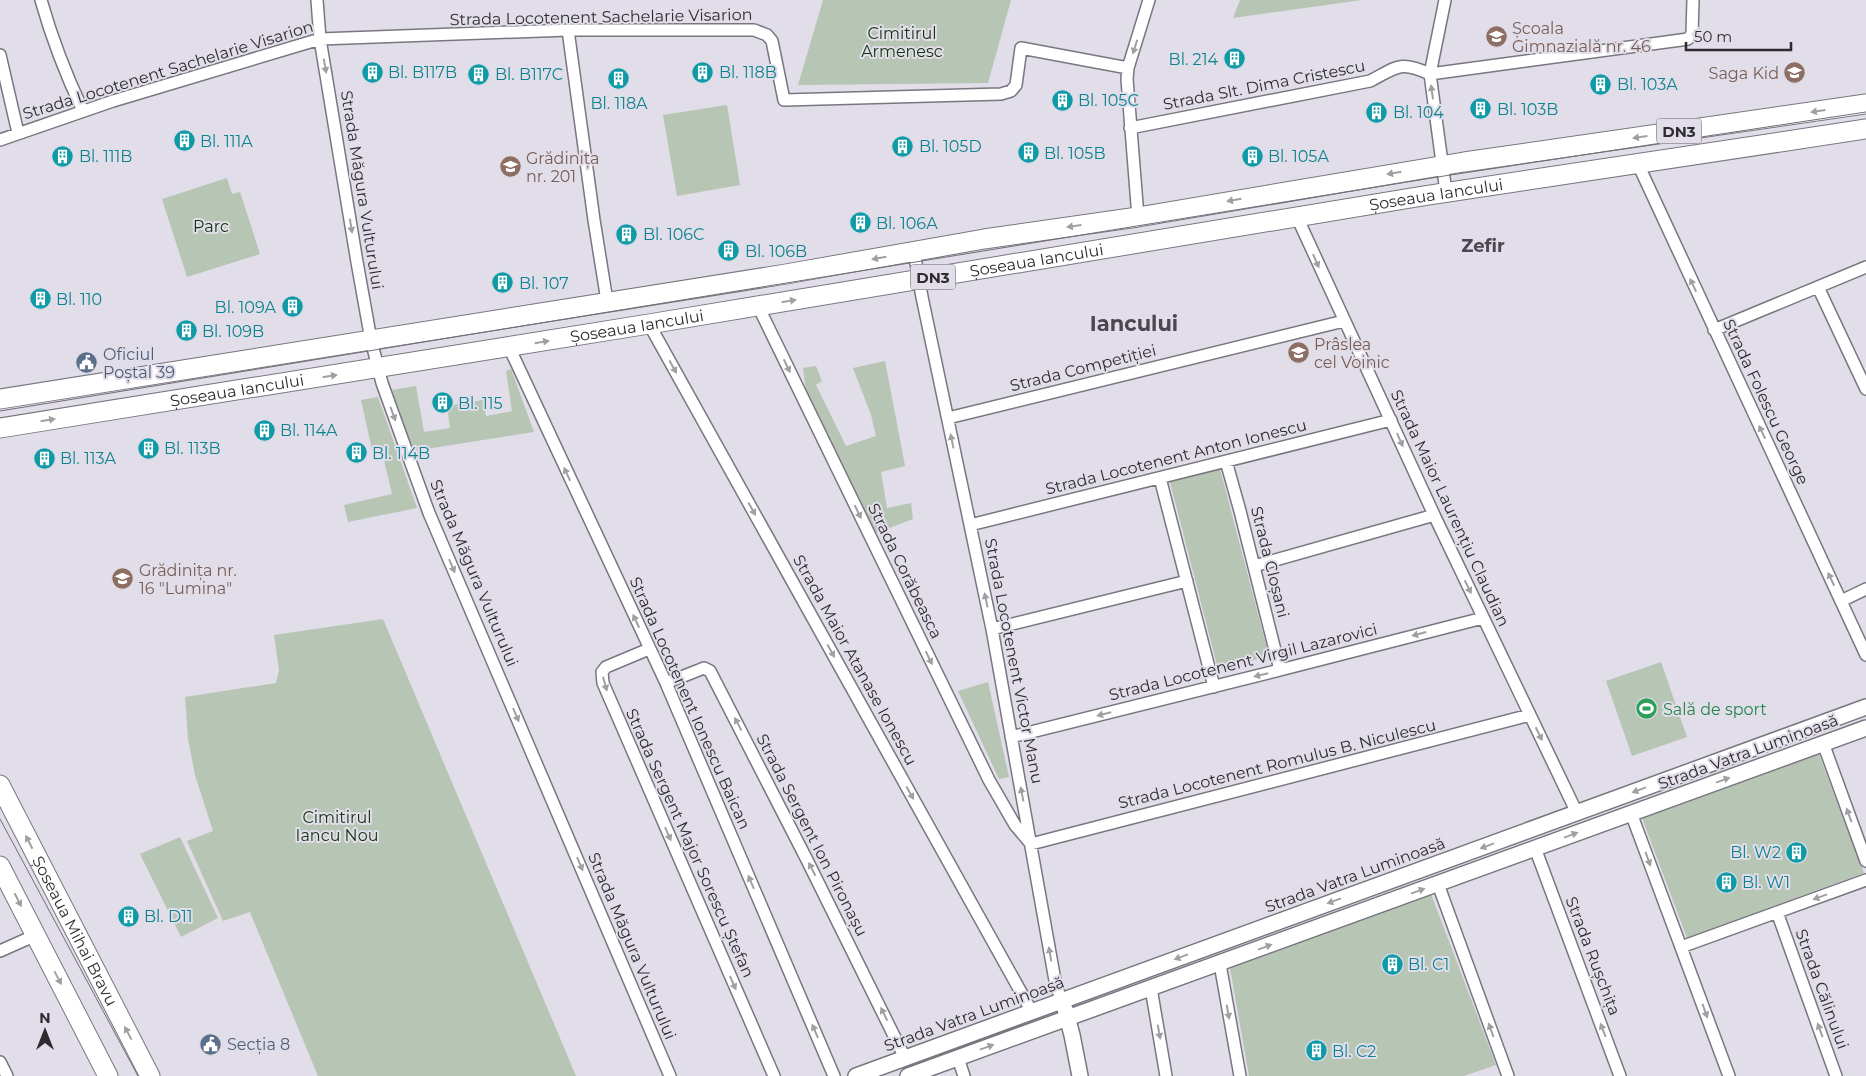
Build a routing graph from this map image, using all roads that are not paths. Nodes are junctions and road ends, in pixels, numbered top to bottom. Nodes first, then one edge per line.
1 (42, 0) edge
2 (317, 0) edge
3 (1149, 0) edge
4 (1445, 0) edge
5 (1693, 0) edge
6 (568, 30) junction
7 (320, 39) junction
8 (0, 55) edge
9 (1128, 68) junction
10 (1430, 74) junction
11 (1866, 104) edge
12 (83, 111) junction
13 (1130, 128) junction
14 (1866, 129) edge
15 (18, 133) junction
16 (0, 140) edge
17 (1637, 162) junction
18 (1442, 165) junction
19 (1446, 192) junction
20 (1138, 216) junction
21 (1297, 216) junction
22 (914, 252) junction
23 (1866, 268) edge
24 (918, 279) junction
25 (1818, 287) junction
26 (607, 301) junction
27 (758, 306) junction
28 (1344, 321) junction
29 (650, 324) junction
30 (1714, 330) junction
31 (371, 340) junction
32 (509, 347) junction
33 (377, 368) junction
34 (1866, 389) edge
35 (0, 399) edge
36 (948, 418) junction
37 (1391, 420) junction
38 (0, 428) edge
39 (1226, 461) junction
40 (1160, 478) junction
41 (1435, 517) junction
42 (970, 525) junction
43 (1254, 566) junction
44 (1187, 581) junction
45 (1866, 589) edge
46 (1841, 601) junction
47 (1483, 618) junction
48 (992, 629) junction
49 (650, 649) junction
50 (1866, 655) edge
51 (1280, 670) junction
52 (666, 684) junction
53 (1214, 686) junction
54 (1866, 707) edge
55 (1530, 715) junction
56 (1866, 728) edge
57 (1011, 737) junction
58 (1823, 743) junction
59 (0, 786) edge
60 (1577, 813) junction
61 (1631, 813) junction
62 (1031, 844) junction
63 (1535, 848) junction
64 (1866, 861) edge
65 (0, 866) edge
66 (1866, 880) edge
67 (1438, 884) junction
68 (1777, 912) junction
69 (36, 935) junction
70 (1681, 948) junction
71 (0, 951) edge
72 (1220, 964) junction
73 (1151, 988) junction
74 (1062, 1001) junction
75 (1032, 1012) junction
76 (1068, 1018) junction
77 (905, 1058) junction
78 (958, 1058) junction
79 (0, 1062) edge
80 (7, 1076) edge
81 (108, 1076) edge
82 (150, 1076) edge
83 (670, 1076) edge
84 (774, 1076) edge
85 (834, 1076) edge
86 (856, 1076) edge
87 (908, 1076) edge
88 (964, 1076) edge
89 (1080, 1076) edge
90 (1166, 1076) edge
91 (1240, 1076) edge
92 (1508, 1076) edge
93 (1620, 1076) edge
94 (1729, 1076) edge
95 (1836, 1076) edge

1 - 12 street
2 - 7 street, Strada Măgura Vulturului
3 -> 9 street
4 - 10 street
5 - 10 street
6 - 7 street, Strada Locotenent Sachelarie Visarion
6 - 9 street, Strada Locotenent Sachelarie Visarion
6 - 26 street
7 - 12 street, Strada Locotenent Sachelarie Visarion
7 -> 31 street, Strada Măgura Vulturului
8 - 15 street
9 - 13 street
10 - 13 street, Strada Slt. Dima Cristescu
18 -> 10 street
11 -> 18 main road, Șoseaua Iancului / DN3
12 - 15 street, Strada Locotenent Sachelarie Visarion
13 - 20 street
14 - 17 main road, Șoseaua Iancului / DN3
15 - 16 street, Strada Locotenent Sachelarie Visarion
17 - 19 main road, Șoseaua Iancului / DN3
30 -> 17 street, Strada Folescu George
18 - 19 street
18 -> 20 main road, Șoseaua Iancului / DN3
19 - 21 main road, Șoseaua Iancului / DN3
20 -> 22 main road, Șoseaua Iancului / DN3
21 - 24 main road, Șoseaua Iancului / DN3
21 -> 28 street, Strada Maior Laurențiu Claudian
22 - 24 street, Strada Locotenent Victor Manu
22 -> 26 main road, Șoseaua Iancului / DN3
23 - 25 street
27 -> 24 main road, Șoseaua Iancului / DN3
24 - 36 street, Strada Locotenent Victor Manu
25 - 30 street
25 - 34 street
26 - 31 main road, Șoseaua Iancului / DN3
27 - 29 main road, Șoseaua Iancului / DN3
27 -> 62 street, Strada Corăbeasca
28 - 36 street, Strada Competiției
28 - 37 street, Strada Maior Laurențiu Claudian
32 -> 29 main road, Șoseaua Iancului / DN3
29 -> 75 street, Strada Maior Atanase Ionescu
46 -> 30 street, Strada Folescu George
31 - 33 street, Strada Măgura Vulturului
31 - 35 main road, Șoseaua Iancului / DN3
32 - 33 main road, Șoseaua Iancului / DN3
49 -> 32 street, Strada Locotenent Ionescu Baican
38 -> 33 main road, Șoseaua Iancului / DN3
33 -> 83 street, Strada Măgura Vulturului
42 -> 36 street, Strada Locotenent Victor Manu
37 - 39 street, Strada Locotenent Anton Ionescu
37 -> 41 street, Strada Maior Laurențiu Claudian
39 - 40 street, Strada Locotenent Anton Ionescu
39 - 43 street, Strada Cloșani
40 - 42 street, Strada Locotenent Anton Ionescu
40 - 44 street
41 - 43 street
41 -> 47 street, Strada Maior Laurențiu Claudian
48 -> 42 street, Strada Locotenent Victor Manu
43 - 51 street, Strada Cloșani
44 - 48 street
44 - 53 street
45 - 46 street
46 - 50 street, Strada Folescu George
47 -> 51 street, Strada Locotenent Virgil Lazarovici
47 - 55 street, Strada Maior Laurențiu Claudian
48 - 57 street, Strada Locotenent Victor Manu
49 - 52 street, Strada Locotenent Ionescu Baican
49 -> 84 street, Strada Sergent Major Sorescu Ștefan
51 -> 53 street, Strada Locotenent Virgil Lazarovici
77 -> 52 street, Strada Sergent Ion Pironașu
85 -> 52 street, Strada Locotenent Ionescu Baican
53 -> 57 street, Strada Locotenent Virgil Lazarovici
54 -> 60 street, Strada Vatra Luminoasă
55 -> 60 street, Strada Maior Laurențiu Claudian
55 - 62 street, Strada Locotenent Romulus B. Niculescu
56 - 58 street, Strada Vatra Luminoasă
62 -> 57 street, Strada Locotenent Victor Manu
61 -> 58 street, Strada Vatra Luminoasă
64 -> 58 street
82 -> 59 main road, Șoseaua Mihai Bravu
60 -> 74 street, Strada Vatra Luminoasă
63 -> 61 street, Strada Vatra Luminoasă
61 -> 70 street
74 -> 62 street, Strada Locotenent Victor Manu
63 - 67 street, Strada Vatra Luminoasă
93 -> 63 street, Strada Rușchița
65 -> 69 main road
66 -> 68 street
72 -> 67 street, Strada Vatra Luminoasă
92 -> 67 street
68 - 70 street
95 -> 68 street, Strada Călinului
69 - 71 street
69 -> 81 main road
70 -> 94 street
72 - 73 street, Strada Vatra Luminoasă
72 -> 91 street
73 - 76 street, Strada Vatra Luminoasă
73 -> 90 street
74 - 75 street, Strada Vatra Luminoasă
74 - 76 street, Strada Locotenent Victor Manu
75 - 77 street, Strada Vatra Luminoasă
78 -> 76 street, Strada Vatra Luminoasă
76 - 89 street, Strada Locotenent Victor Manu
77 - 86 street, Strada Vatra Luminoasă
78 - 87 street, Strada Vatra Luminoasă
78 - 88 street
79 - 80 street

